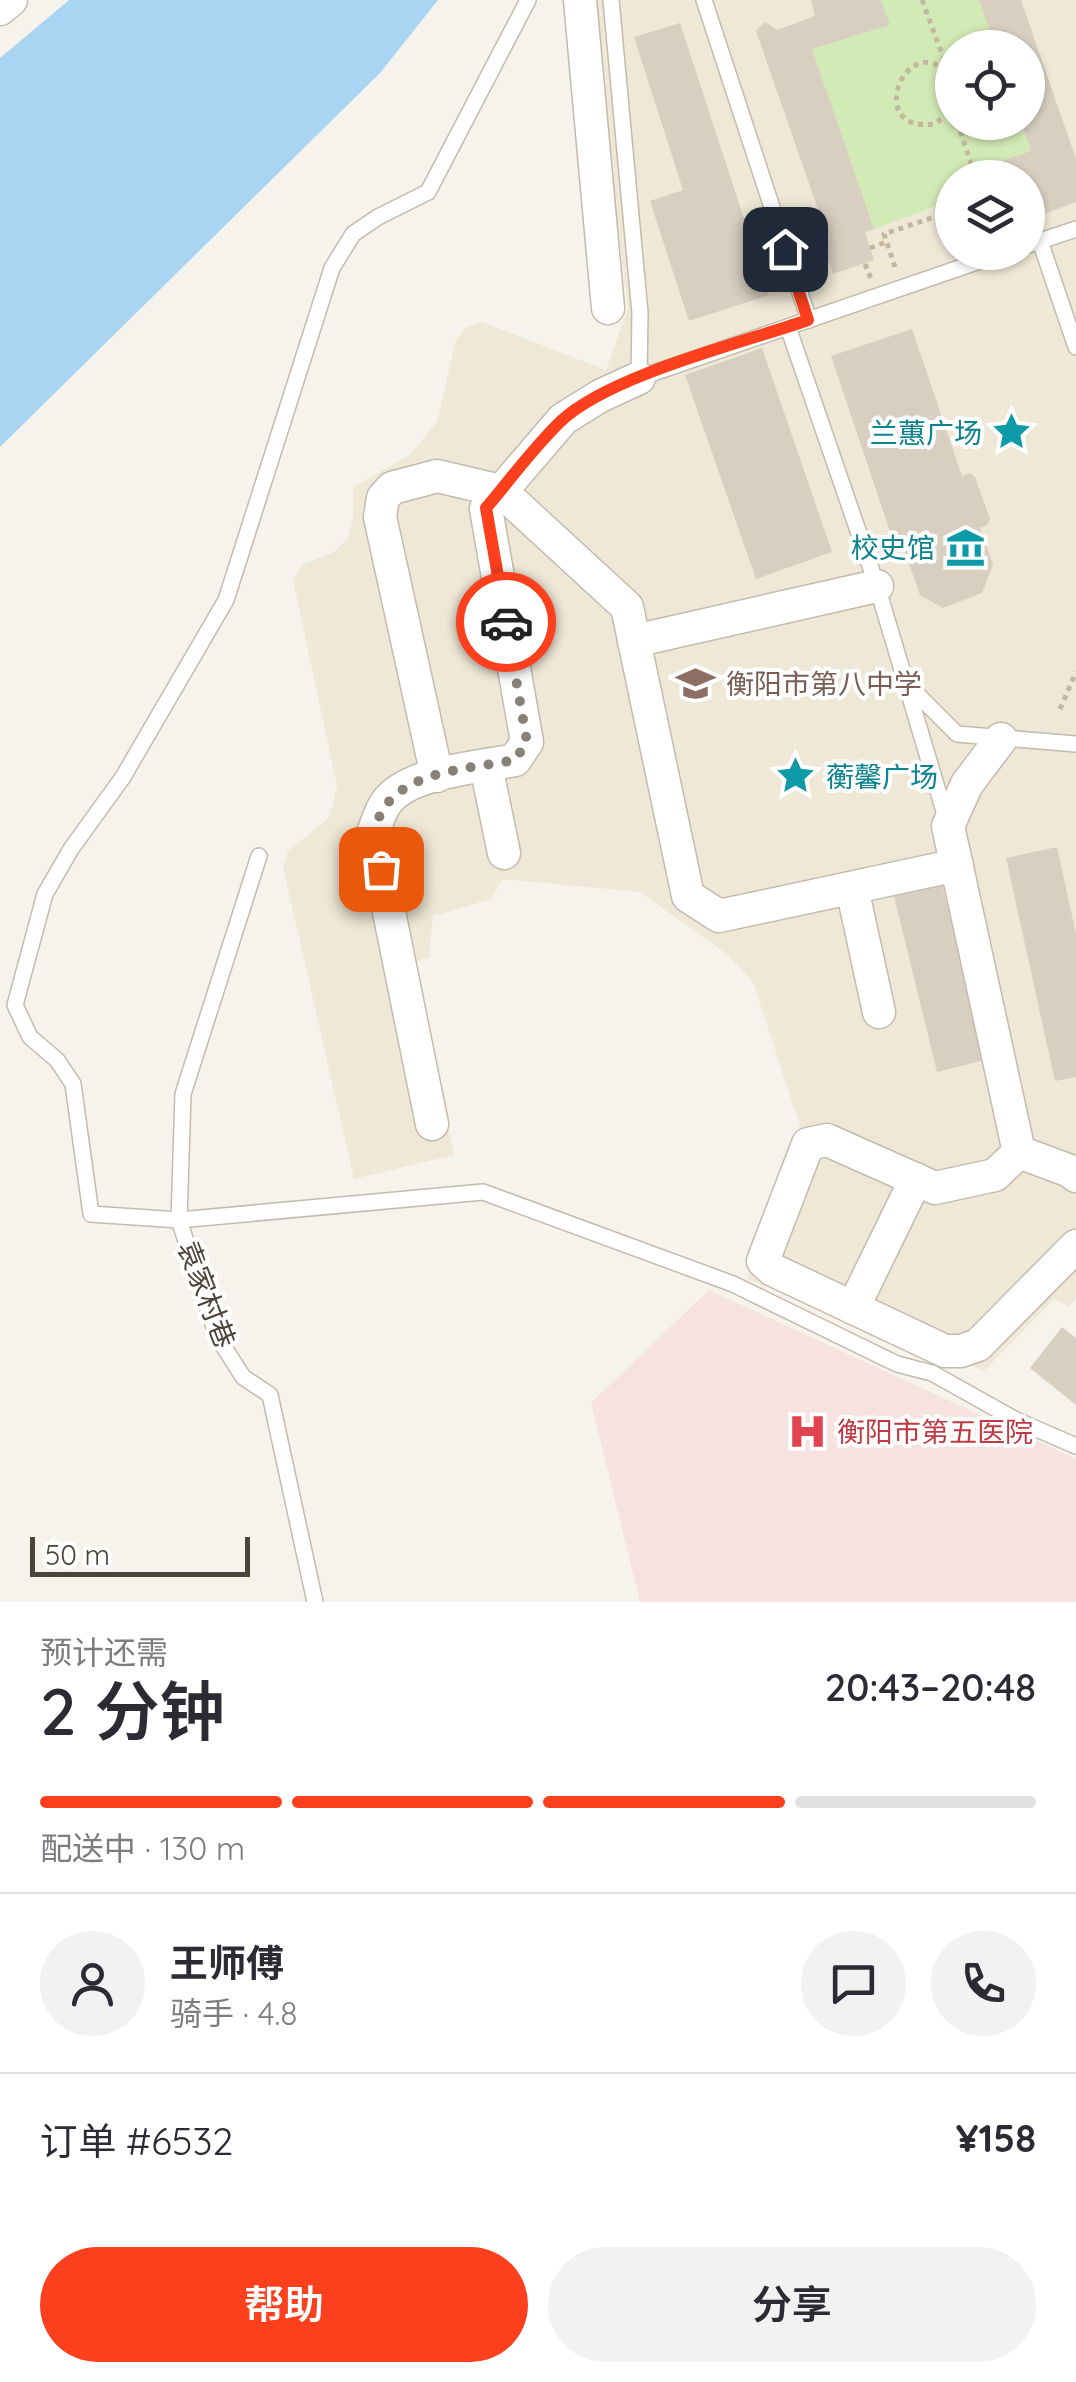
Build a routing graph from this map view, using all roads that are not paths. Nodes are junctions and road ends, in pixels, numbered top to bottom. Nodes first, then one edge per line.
1 (11, 0) edge
2 (528, 0) edge
3 (580, 0) edge
4 (612, 0) edge
5 (704, 0) edge
6 (0, 9) edge
7 (1076, 229) edge
8 (1045, 239) edge
9 (954, 270) edge
10 (1045, 270) edge
11 (608, 308) dead end
12 (808, 320) junction
13 (788, 327) junction
14 (1076, 347) edge
15 (639, 378) junction
16 (501, 491) junction
17 (877, 586) junction
18 (634, 641) junction
19 (905, 681) junction
20 (1001, 739) junction
21 (1076, 744) edge
22 (486, 766) junction
23 (437, 776) junction
24 (948, 826) junction
25 (504, 853) dead end
26 (259, 856) dead end
27 (957, 865) junction
28 (852, 888) junction
29 (879, 1012) dead end
30 (432, 1124) dead end
31 (1019, 1152) junction
32 (1076, 1176) edge
33 (916, 1179) junction
34 (179, 1220) junction
35 (1076, 1246) edge
36 (854, 1308) junction
37 (1076, 1446) edge
38 (316, 1602) edge

1 - 6 street
2 - 34 lane
3 - 11 street
4 - 15 lane
5 - 12 lane
7 - 8 lane
9 - 12 lane
10 - 14 lane
12 - 13 lane
13 - 15 lane
13 - 17 lane
15 - 16 street
16 - 18 street
16 - 22 street
16 - 23 street
17 - 18 street
17 - 19 lane
18 - 28 street
19 - 20 lane
19 - 24 lane
20 - 21 lane
20 - 24 street
22 - 23 street
22 - 25 street
23 - 30 street
24 - 27 street
26 - 34 lane, 袁家村巷
27 - 28 street
27 - 31 street
28 - 29 street
31 - 32 street
31 - 33 street
33 - 36 street
33 - 36 street
34 - 37 lane
34 - 38 lane, 袁家村巷
35 - 36 street

